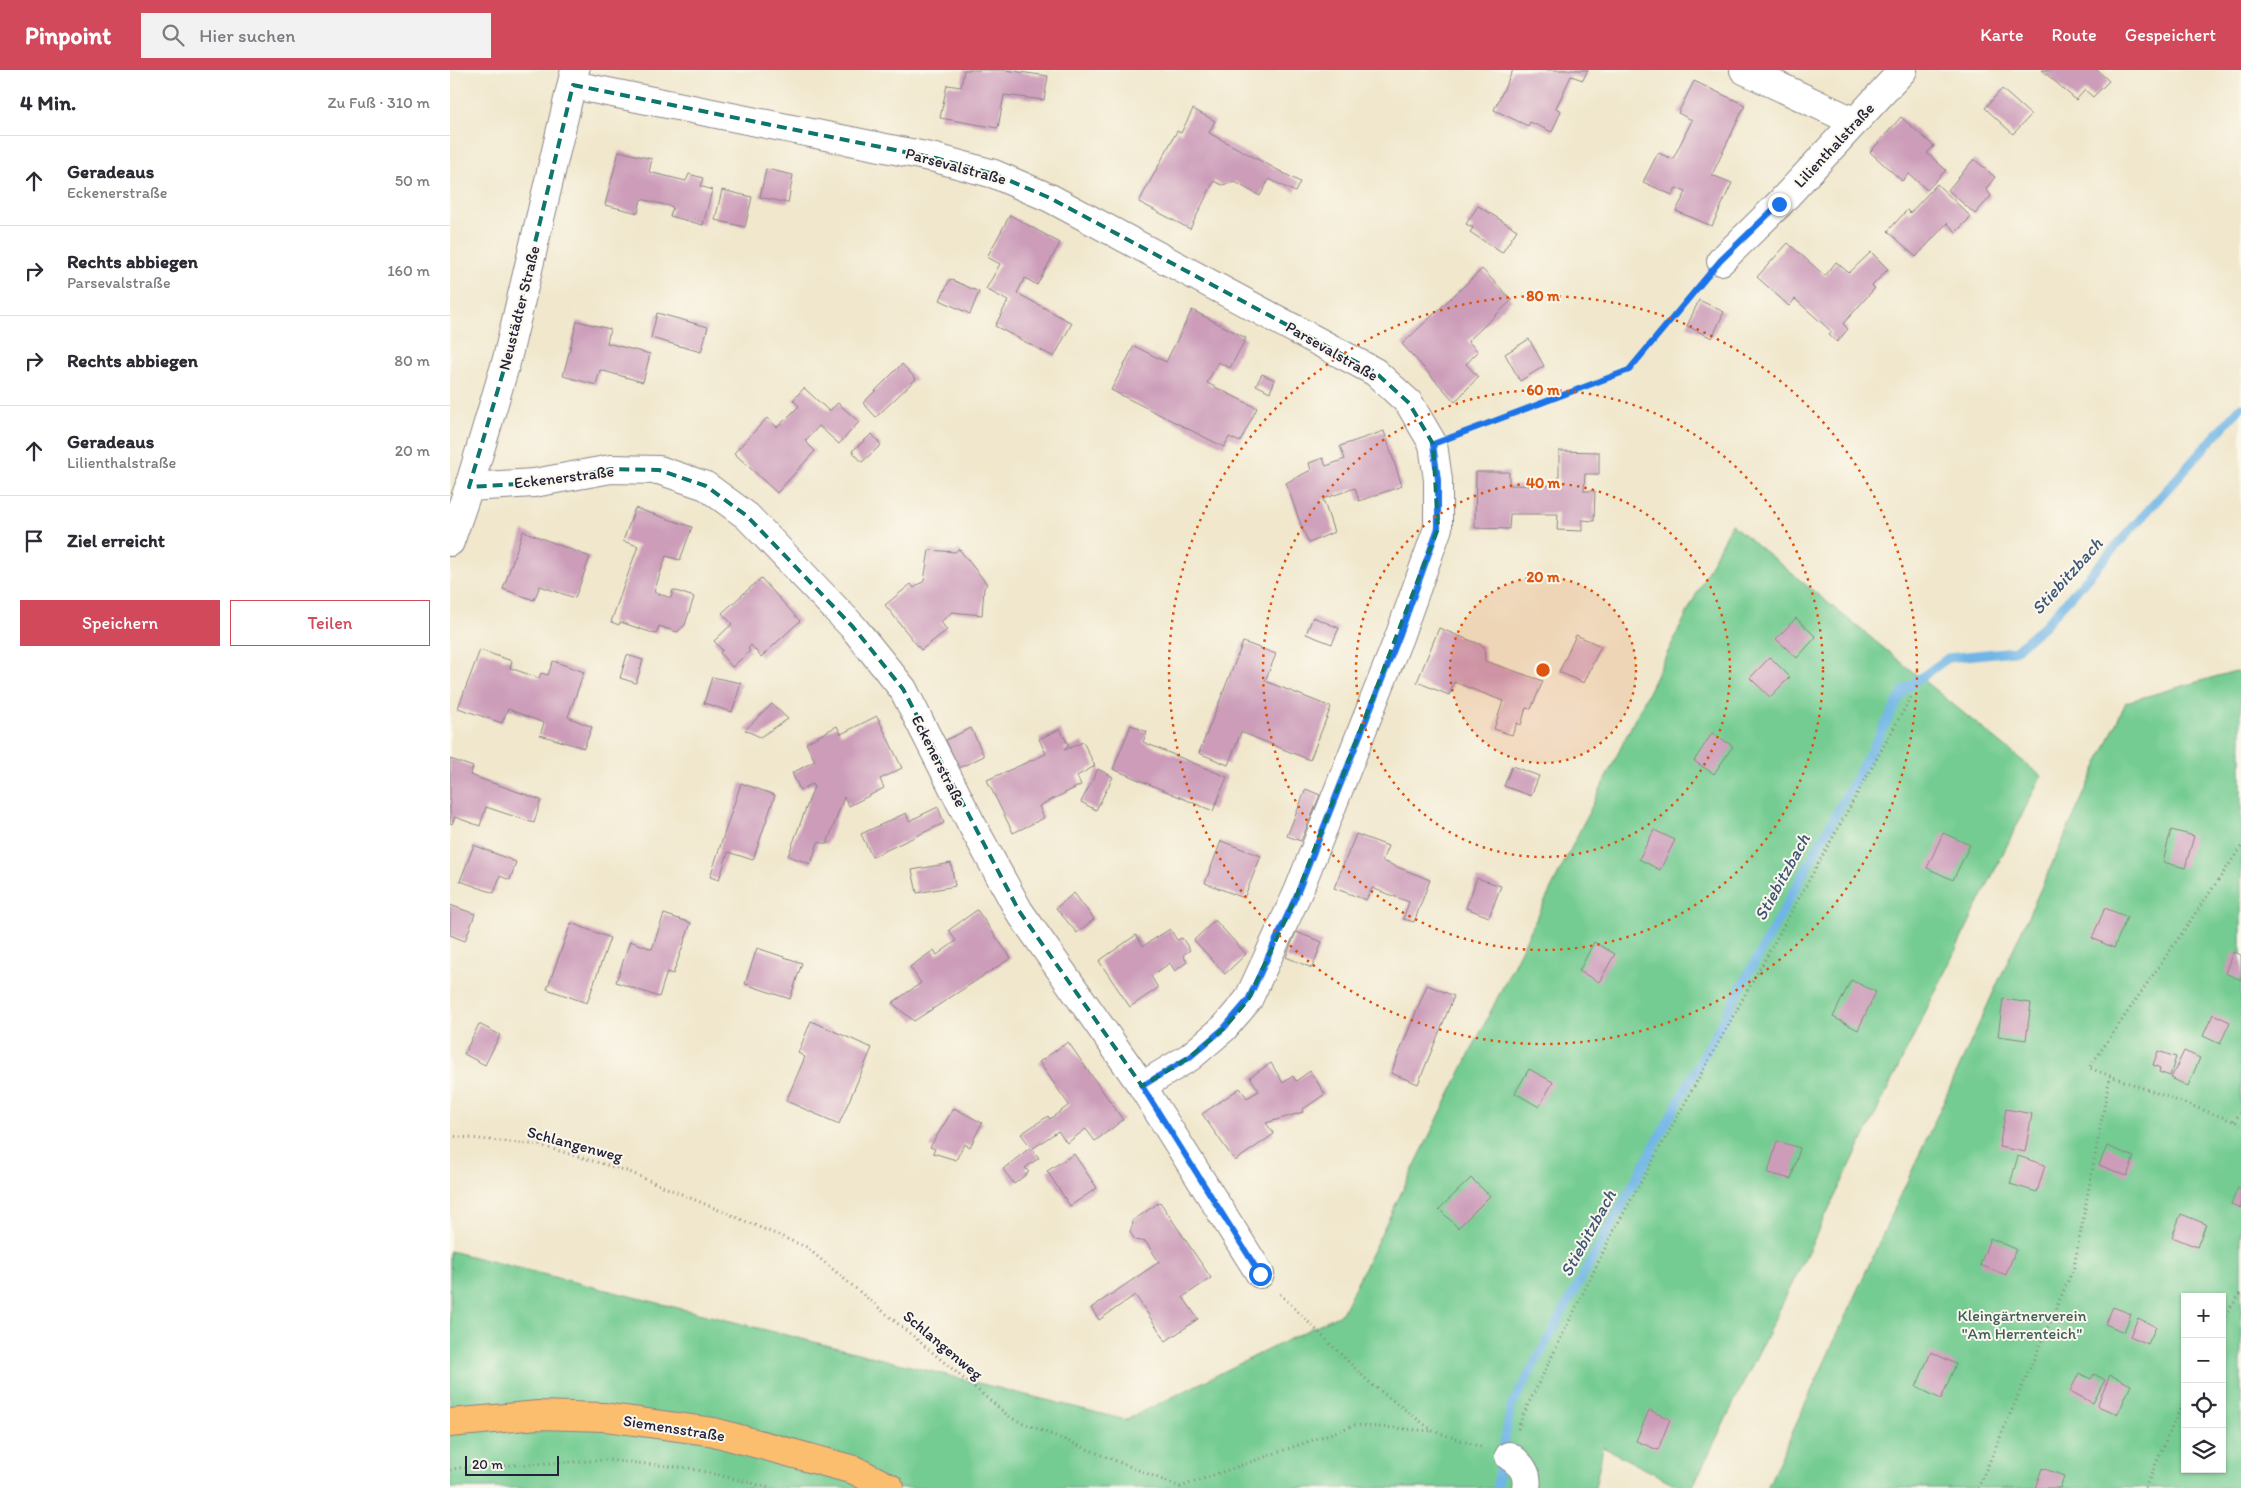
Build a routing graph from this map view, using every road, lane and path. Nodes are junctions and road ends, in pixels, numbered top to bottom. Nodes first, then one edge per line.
1 (1744, 70) edge
2 (1903, 70) edge
3 (574, 78) edge
4 (1855, 122) junction
5 (1720, 261) joint
6 (1433, 444) junction
7 (469, 487) junction
8 (450, 542) edge
9 (1911, 697) dead end
10 (2241, 847) edge
11 (2110, 1076) junction
12 (1142, 1086) junction
13 (2241, 1112) edge
14 (2234, 1121) junction
15 (2241, 1124) edge
16 (450, 1136) edge
17 (1260, 1274) joint
18 (2241, 1293) edge
19 (2226, 1314) edge
20 (2181, 1407) edge
21 (450, 1422) edge
22 (1433, 1431) junction
23 (1500, 1453) junction
24 (450, 1470) edge
25 (772, 1488) edge
26 (890, 1488) edge
27 (1526, 1488) edge
28 (1978, 1488) edge
29 (2145, 1488) edge

1 - 4 street
2 - 4 street, Lilienthalstraße
3 - 6 street, Parsevalstraße
3 - 7 street, Neustädter Straße
4 - 5 street, Lilienthalstraße
5 - 6 path
6 - 12 street, Parsevalstraße
7 - 8 street, Neustädter Straße
7 - 12 street, Eckenerstraße
9 - 23 path
10 - 11 path
11 - 14 path
11 - 28 path
12 - 17 street, Eckenerstraße
13 - 14 path
14 - 15 path
16 - 22 path, Schlangenweg
17 - 22 path
18 - 19 path
20 - 29 path
21 - 26 main road, Siemensstraße
22 - 23 path
23 - 27 street
24 - 25 path

